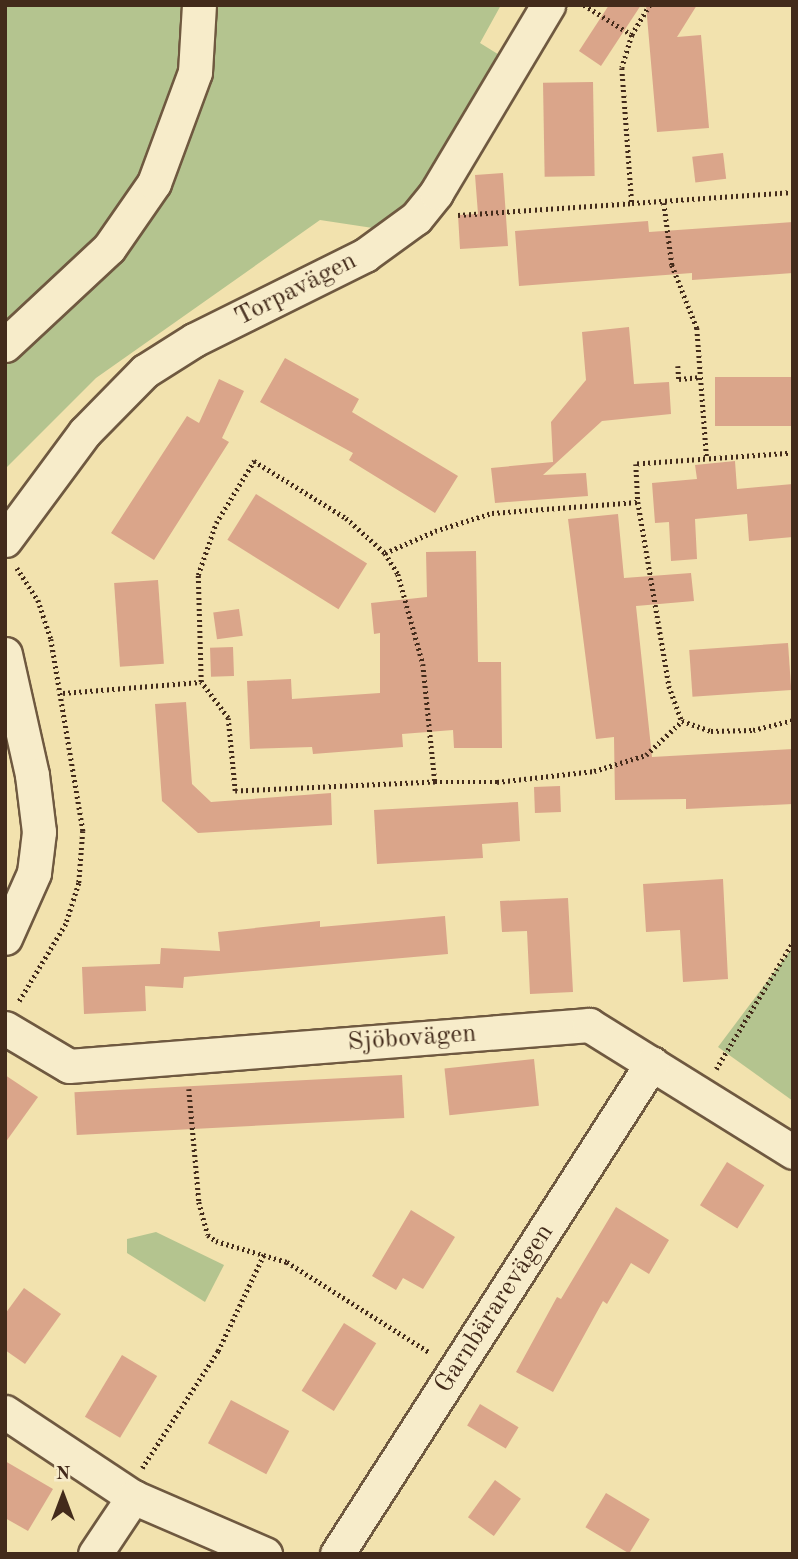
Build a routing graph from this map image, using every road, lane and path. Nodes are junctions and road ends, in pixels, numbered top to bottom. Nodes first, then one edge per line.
1 (199, 5) edge
2 (548, 5) edge
3 (584, 5) edge
4 (650, 5) edge
5 (632, 35) junction
6 (793, 192) edge
7 (632, 203) junction
8 (664, 203) junction
9 (504, 212) dead end
10 (5, 345) edge
11 (678, 366) dead end
12 (701, 377) junction
13 (793, 453) edge
14 (707, 460) junction
15 (638, 502) junction
16 (5, 540) edge
17 (385, 553) junction
18 (5, 654) edge
19 (201, 682) junction
20 (63, 694) dead end
21 (793, 720) edge
22 (682, 721) junction
23 (13, 722) edge
24 (435, 782) junction
25 (5, 938) edge
26 (793, 943) edge
27 (5, 1028) edge
28 (186, 1057) junction
29 (652, 1063) junction
30 (701, 1094) junction
31 (793, 1152) edge
32 (264, 1254) junction
33 (456, 1369) junction
34 (5, 1412) edge
35 (133, 1497) junction
36 (95, 1554) edge
37 (265, 1554) edge
38 (337, 1554) edge

1 - 10 street
2 - 16 street, Torpavägen
3 - 5 path
4 - 5 path
5 - 7 path
6 - 8 path
7 - 8 path
7 - 9 path
8 - 12 path
11 - 12 path
12 - 14 path
13 - 14 path
14 - 15 path
15 - 17 path
15 - 22 path
17 - 19 path
17 - 24 path
18 - 23 street
19 - 20 path
19 - 24 path
21 - 22 path
22 - 24 path
23 - 25 street
26 - 30 path
27 - 28 street, Sjöbovägen
28 - 29 street, Sjöbovägen
28 - 32 path
29 - 30 street, Sjöbovägen
29 - 33 street, Garnbärarevägen
30 - 31 street, Sjöbovägen
32 - 33 path
32 - 35 path
33 - 38 street, Garnbärarevägen
34 - 35 street
35 - 36 street
35 - 37 street

